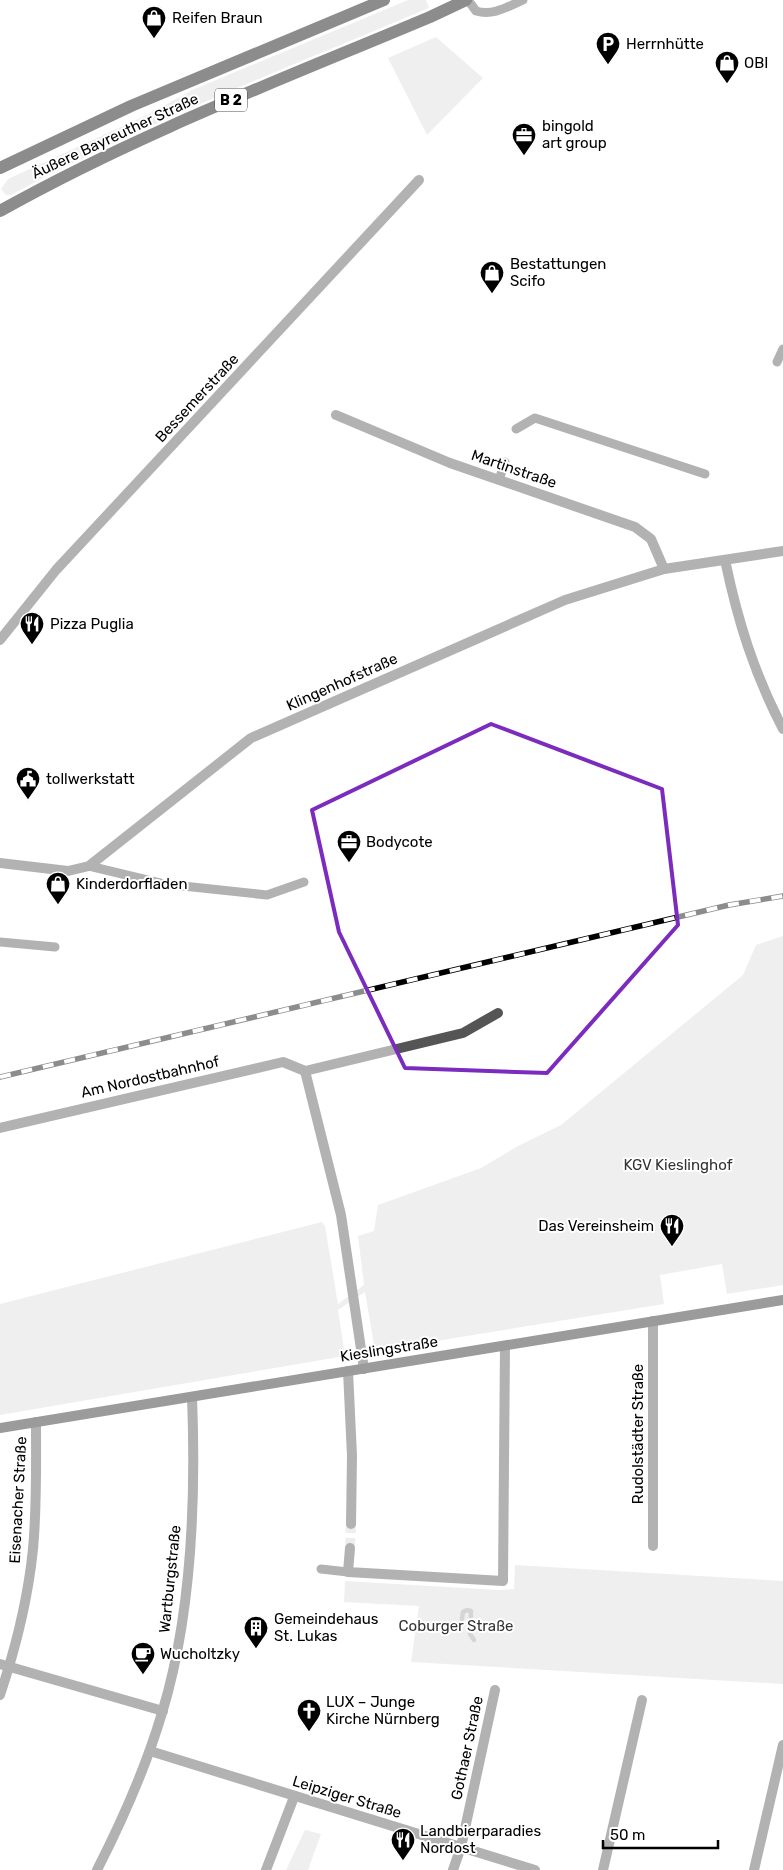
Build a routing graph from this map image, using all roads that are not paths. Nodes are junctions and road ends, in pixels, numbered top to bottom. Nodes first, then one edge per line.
1 (384, 0) edge
2 (467, 0) edge
3 (523, 0) edge
4 (0, 168) edge
5 (419, 180) dead end
6 (0, 198) edge
7 (14, 203) junction
8 (0, 211) edge
9 (783, 349) edge
10 (778, 362) dead end
11 (336, 415) dead end
12 (516, 429) dead end
13 (505, 462) dead end
14 (705, 474) dead end
15 (499, 480) junction
16 (783, 551) edge
17 (725, 560) junction
18 (664, 569) junction
19 (0, 640) edge
20 (783, 729) edge
21 (0, 863) edge
22 (90, 866) junction
23 (304, 882) dead end
24 (0, 942) edge
25 (55, 947) dead end
26 (498, 1013) dead end
27 (305, 1071) junction
28 (0, 1128) edge
29 (783, 1300) edge
30 (653, 1321) junction
31 (505, 1346) junction
32 (364, 1369) junction
33 (348, 1371) junction
34 (192, 1397) junction
35 (36, 1422) junction
36 (0, 1428) edge
37 (351, 1524) tunnel mouth
38 (653, 1546) dead end
39 (350, 1548) tunnel mouth
40 (321, 1569) dead end
41 (348, 1572) junction
42 (5, 1665) edge
43 (495, 1690) dead end
44 (0, 1695) edge
45 (642, 1700) dead end
46 (163, 1711) junction
47 (783, 1745) edge
48 (150, 1751) junction
49 (294, 1796) junction
50 (461, 1847) junction
51 (97, 1870) edge
52 (266, 1870) edge
53 (453, 1870) edge
54 (535, 1870) edge
55 (603, 1870) edge
56 (754, 1870) edge

1 - 4 main road, Äußere Bayreuther Straße / B 2
2 - 3 lane
2 - 7 main road, Äußere Bayreuther Straße / B 2
5 - 19 street, Bessemerstraße
6 - 7 main road
7 - 8 main road, Äußere Bayreuther Straße / B 2
9 - 10 lane
11 - 15 street, Martinstraße
12 - 14 lane
13 - 15 lane
15 - 18 street, Martinstraße
16 - 17 street, Klingenhofstraße
17 - 18 street, Klingenhofstraße
17 - 20 street
18 - 22 street, Klingenhofstraße
21 - 22 street, Klingenhofstraße
22 - 23 lane
24 - 25 lane
26 - 27 street
27 - 28 street, Am Nordostbahnhof
27 - 32 street
29 - 30 street, Kieslingstraße
30 - 31 street, Kieslingstraße
30 - 38 street, Rudolstädter Straße
31 - 32 street, Kieslingstraße
31 - 41 street
32 - 33 street, Kieslingstraße
33 - 34 street, Kieslingstraße
33 - 37 street
34 - 35 street, Kieslingstraße
34 - 46 street, Wartburgstraße
35 - 36 street, Kieslingstraße
35 - 42 street, Eisenacher Straße
39 - 41 street
40 - 41 lane
42 - 44 street, Eisenacher Straße
42 - 46 street
43 - 50 street, Gothaer Straße
45 - 55 street
46 - 48 street, Wartburgstraße
47 - 56 street
48 - 49 street, Leipziger Straße
48 - 51 street, Wartburgstraße
49 - 50 street, Leipziger Straße
49 - 52 street
50 - 53 street, Gothaer Straße
50 - 54 street, Leipziger Straße

